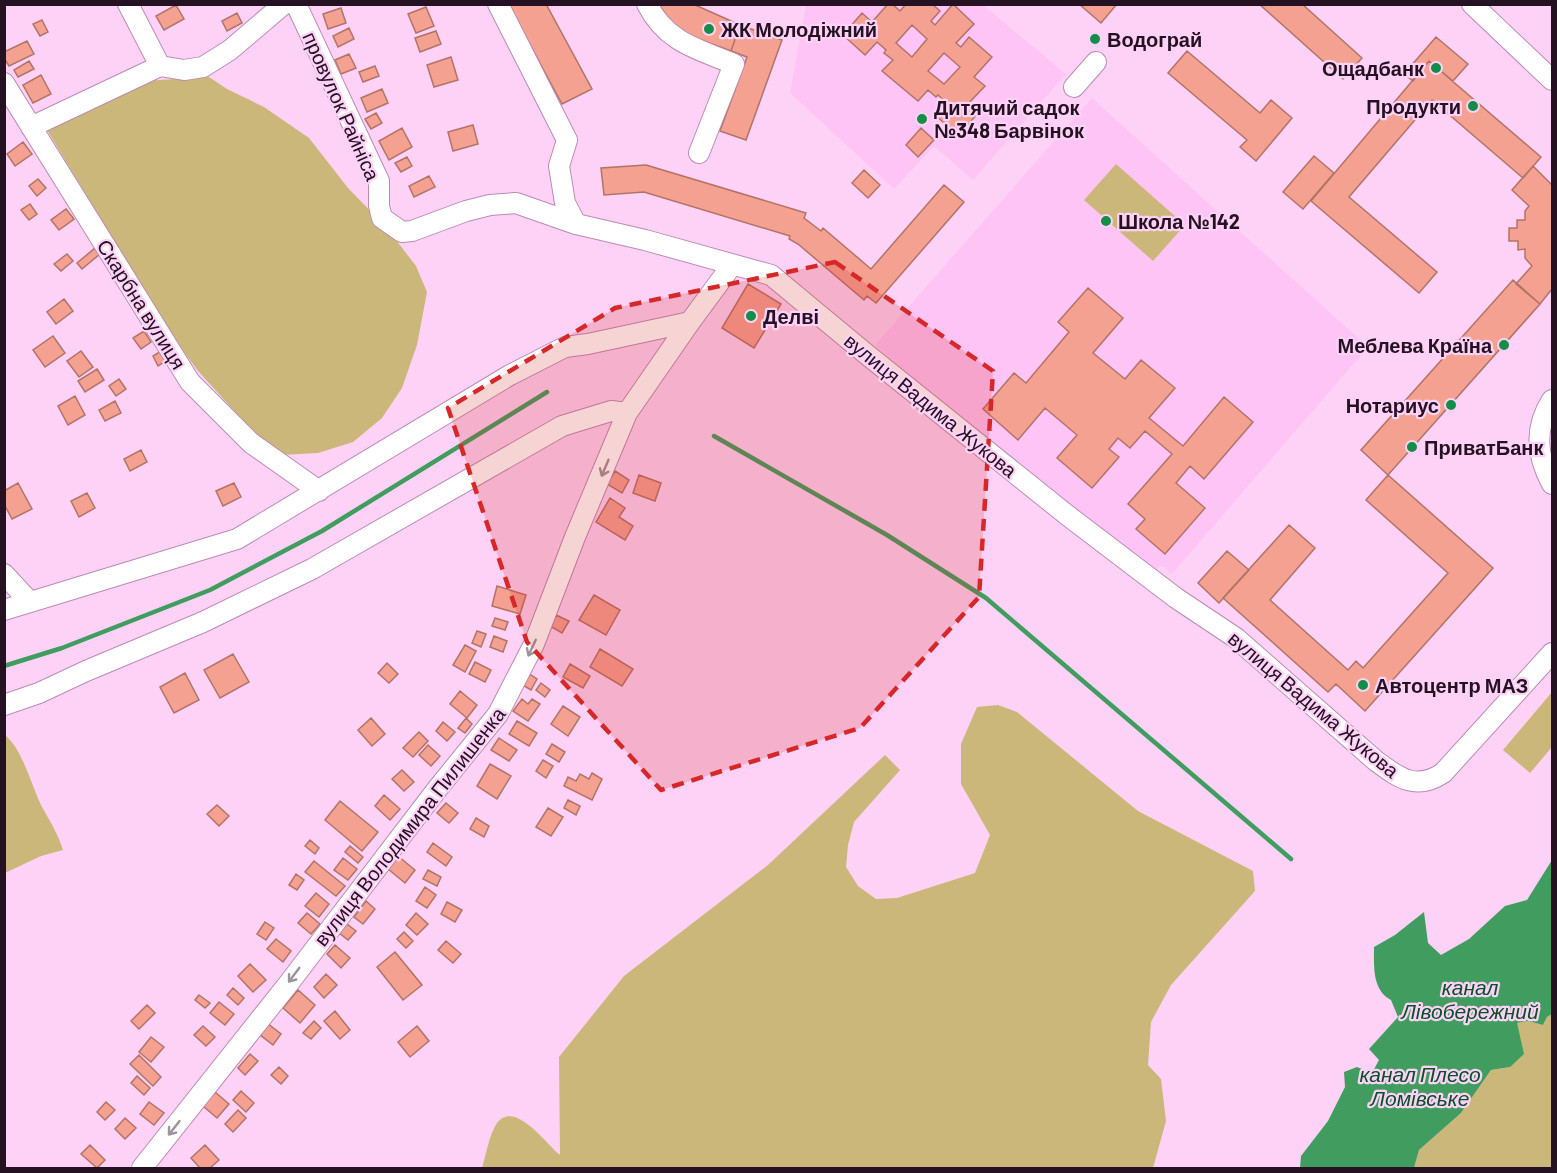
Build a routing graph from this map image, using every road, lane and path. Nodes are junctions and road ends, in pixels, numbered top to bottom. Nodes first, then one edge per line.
1 (128, 4) edge
2 (284, 4) edge
3 (296, 4) edge
4 (498, 4) edge
5 (647, 4) edge
6 (1472, 4) edge
7 (1096, 62) dead end
8 (159, 66) junction
9 (1552, 80) edge
10 (4, 83) edge
11 (1074, 87) dead end
12 (31, 127) junction
13 (699, 153) dead end
14 (576, 224) junction
15 (732, 265) junction
16 (690, 322) junction
17 (1552, 400) edge
18 (627, 413) junction
19 (1552, 484) edge
20 (319, 491) junction
21 (4, 574) edge
22 (30, 602) junction
23 (4, 610) edge
24 (1552, 653) edge
25 (4, 705) edge
26 (142, 1168) edge

1 - 8 street
2 - 8 street
3 - 14 street, провулок Райніса
4 - 14 street
5 - 13 street
6 - 9 street
7 - 11 street
8 - 12 street
10 - 12 street, Скарбна вулиця
12 - 20 street, Скарбна вулиця
14 - 15 street, вулиця Вадима Жукова
15 - 16 street, вулиця Володимира Пилишенка
15 - 24 street, вулиця Вадима Жукова
16 - 18 street, вулиця Володимира Пилишенка
16 - 20 street
17 - 19 street
18 - 25 street
18 -> 26 street, вулиця Володимира Пилишенка
20 - 22 street
21 - 22 street
22 - 23 street

